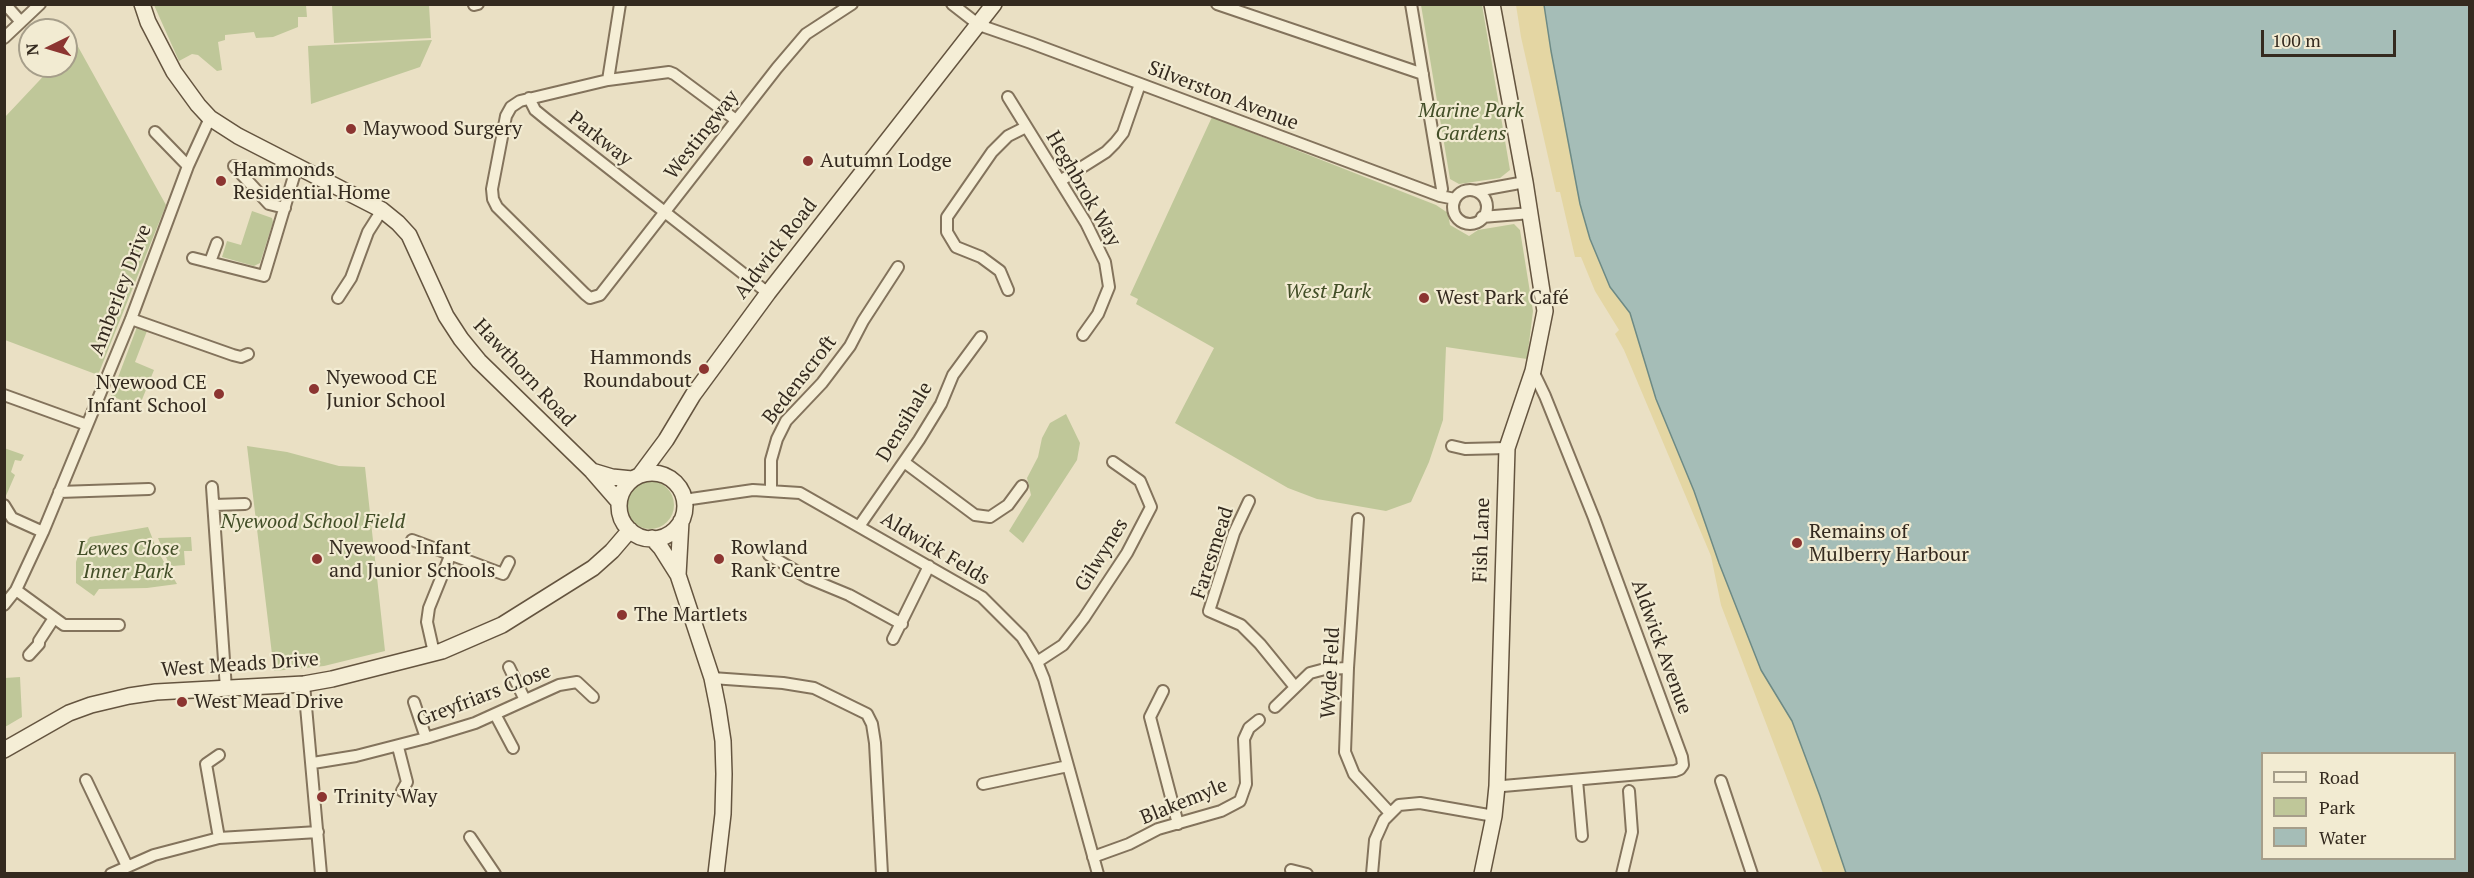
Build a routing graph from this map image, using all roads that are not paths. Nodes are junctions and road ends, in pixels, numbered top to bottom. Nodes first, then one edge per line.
1 (5, 4) edge
2 (40, 4) edge
3 (142, 4) edge
4 (620, 4) edge
5 (852, 4) edge
6 (952, 4) edge
7 (994, 4) edge
8 (1217, 4) edge
9 (1411, 4) edge
10 (1492, 4) edge
11 (25, 18) edge
12 (18, 19) edge
13 (18, 25) edge
14 (979, 25) junction
15 (4, 38) edge
16 (1423, 74) junction
17 (608, 80) junction
18 (1140, 84) junction
19 (1008, 97) dead end
20 (529, 98) junction
21 (210, 118) junction
22 (736, 120) junction
23 (1026, 127) junction
24 (161, 133) dead end
25 (188, 166) junction
26 (234, 166) dead end
27 (297, 166) junction
28 (1060, 181) junction
29 (1526, 182) junction
30 (1476, 191) junction
31 (1440, 196) junction
32 (1455, 199) junction
33 (285, 208) junction
34 (382, 210) junction
35 (664, 212) junction
36 (1531, 213) junction
37 (1482, 218) junction
38 (217, 243) dead end
39 (193, 258) dead end
40 (210, 262) junction
41 (898, 267) dead end
42 (1008, 290) dead end
43 (768, 293) junction
44 (338, 298) dead end
45 (131, 319) junction
46 (1083, 334) dead end
47 (981, 337) dead end
48 (248, 354) dead end
49 (1533, 371) junction
50 (4, 395) edge
51 (87, 425) junction
52 (666, 440) junction
53 (1452, 446) dead end
54 (1507, 448) junction
55 (904, 462) junction
56 (1113, 462) dead end
57 (592, 471) junction
58 (636, 477) junction
59 (671, 480) junction
60 (1022, 486) dead end
61 (212, 487) dead end
62 (149, 489) dead end
63 (771, 491) junction
64 (59, 492) junction
65 (684, 500) junction
66 (1249, 501) dead end
67 (619, 502) junction
68 (245, 504) dead end
69 (4, 505) edge
70 (214, 506) junction
71 (1358, 519) dead end
72 (681, 520) junction
73 (860, 525) junction
74 (630, 530) junction
75 (43, 532) junction
76 (652, 538) junction
77 (412, 540) dead end
78 (769, 555) dead end
79 (450, 556) junction
80 (509, 562) dead end
81 (929, 566) junction
82 (678, 574) junction
83 (16, 590) junction
84 (1199, 604) dead end
85 (4, 605) edge
86 (1209, 611) junction
87 (54, 618) junction
88 (902, 624) junction
89 (119, 625) dead end
90 (893, 639) dead end
91 (434, 653) junction
92 (29, 655) dead end
93 (1037, 662) junction
94 (509, 667) dead end
95 (1348, 668) junction
96 (712, 678) junction
97 (304, 684) junction
98 (1295, 687) junction
99 (226, 689) junction
100 (1163, 691) dead end
101 (593, 697) dead end
102 (525, 700) junction
103 (414, 702) dead end
104 (1275, 706) dead end
105 (495, 714) junction
106 (1260, 720) dead end
107 (426, 738) junction
108 (398, 747) junction
109 (513, 748) dead end
110 (4, 750) edge
111 (219, 755) dead end
112 (313, 763) junction
113 (1068, 766) junction
114 (86, 780) dead end
115 (1577, 780) junction
116 (1721, 781) dead end
117 (982, 784) dead end
118 (1503, 786) dead end
119 (402, 791) dead end
120 (1629, 791) dead end
121 (1390, 813) junction
122 (1494, 816) junction
123 (1178, 824) junction
124 (318, 832) junction
125 (1582, 836) dead end
126 (470, 837) dead end
127 (219, 838) junction
128 (1093, 857) junction
129 (127, 866) junction
130 (1291, 870) dead end
131 (111, 873) edge
132 (321, 873) edge
133 (495, 873) edge
134 (716, 873) edge
135 (882, 873) edge
136 (1098, 873) edge
137 (1307, 873) edge
138 (1372, 873) edge
139 (1482, 873) edge
140 (1622, 873) edge
141 (1750, 873) edge

1 - 12 street
2 - 11 street
3 - 21 street, Hawthorn Road
4 - 17 street
5 - 22 street, Westingway
6 - 14 street, Silverston Avenue
7 - 14 street, Aldwick Road
8 - 16 street
9 - 16 street
10 - 29 street, Fish Lane
13 - 15 street
14 - 18 street, Silverston Avenue
14 - 43 street, Aldwick Road
16 - 31 street
17 - 20 street
17 - 22 street
18 - 28 street
18 - 31 street, Silverston Avenue
19 - 23 street, Heghbrok Way
20 - 35 street, Parkway
20 - 35 street, Westingway
21 - 25 street, Amberley Drive
21 - 27 street, Hawthorn Road
22 - 35 street, Westingway
23 - 28 street, Heghbrok Way
23 - 42 street
24 - 25 street
25 - 45 street, Amberley Drive
26 - 33 street
27 - 33 street
27 - 34 street, Hawthorn Road
28 - 46 street, Heghbrok Way
29 - 30 street
29 - 36 street, Fish Lane
30 - 32 street
30 - 37 street
31 - 32 street, Silverston Avenue
32 - 37 street
33 - 40 street
34 - 44 street
34 - 57 street, Hawthorn Road
35 - 43 street, Parkway
36 - 37 street
36 - 49 street, Fish Lane
38 - 40 street
39 - 40 street
41 - 63 street, Bedenscroft
43 - 52 street, Aldwick Road
45 - 48 street
45 - 51 street, Amberley Drive
47 - 55 street, Densihale
49 - 54 street, Fish Lane
49 - 115 street, Aldwick Avenue
50 - 51 street
51 - 64 street, Amberley Drive
52 - 58 street, Aldwick Road
52 - 59 street
53 - 54 street
54 - 122 street, Fish Lane
55 - 60 street
55 - 73 street, Densihale
56 - 93 street, Gilwynes
57 - 58 street
57 - 67 street, Hawthorn Road
58 - 59 street
58 - 67 street
59 - 65 street
61 - 70 street
62 - 64 street
63 - 65 street, Aldwick Felds
63 - 73 street, Aldwick Felds
64 - 75 street, Amberley Drive
65 - 72 street
66 - 86 street, Faresmead
67 - 74 street
68 - 70 street
69 - 75 street
70 - 99 street
71 - 95 street, Wyde Feld
72 - 76 street
72 - 82 street
73 - 81 street, Aldwick Felds
74 - 76 street
74 - 91 street, West Meads Drive
75 - 83 street, Amberley Drive
76 - 82 street
77 - 79 street
78 - 88 street
79 - 80 street
79 - 91 street
81 - 88 street
81 - 93 street, Aldwick Felds
82 - 96 street
83 - 85 street, Amberley Drive
83 - 87 street
84 - 86 street
86 - 98 street, Faresmead
87 - 89 street
87 - 92 street
88 - 90 street
91 - 97 street, West Meads Drive
93 - 113 street, Aldwick Felds
94 - 102 street
95 - 98 street
95 - 121 street, Wyde Feld
96 - 134 street
96 - 135 street
97 - 99 street, West Meads Drive
97 - 112 street
98 - 104 street
99 - 110 street, West Meads Drive
100 - 123 street
101 - 102 street, Greyfriars Close
102 - 105 street, Greyfriars Close
103 - 107 street
105 - 107 street, Greyfriars Close
105 - 109 street
106 - 123 street, Blakemyle
107 - 108 street, Greyfriars Close
108 - 112 street, Greyfriars Close
108 - 119 street
111 - 127 street
112 - 124 street
113 - 117 street
113 - 128 street, Aldwick Felds
114 - 129 street
115 - 118 street, Aldwick Avenue
115 - 125 street
116 - 141 street
120 - 140 street
121 - 122 street
121 - 138 street
122 - 139 street, Fish Lane
123 - 128 street, Blakemyle
124 - 127 street
124 - 132 street
126 - 133 street
127 - 129 street
128 - 136 street, Aldwick Felds
129 - 131 street
130 - 137 street

